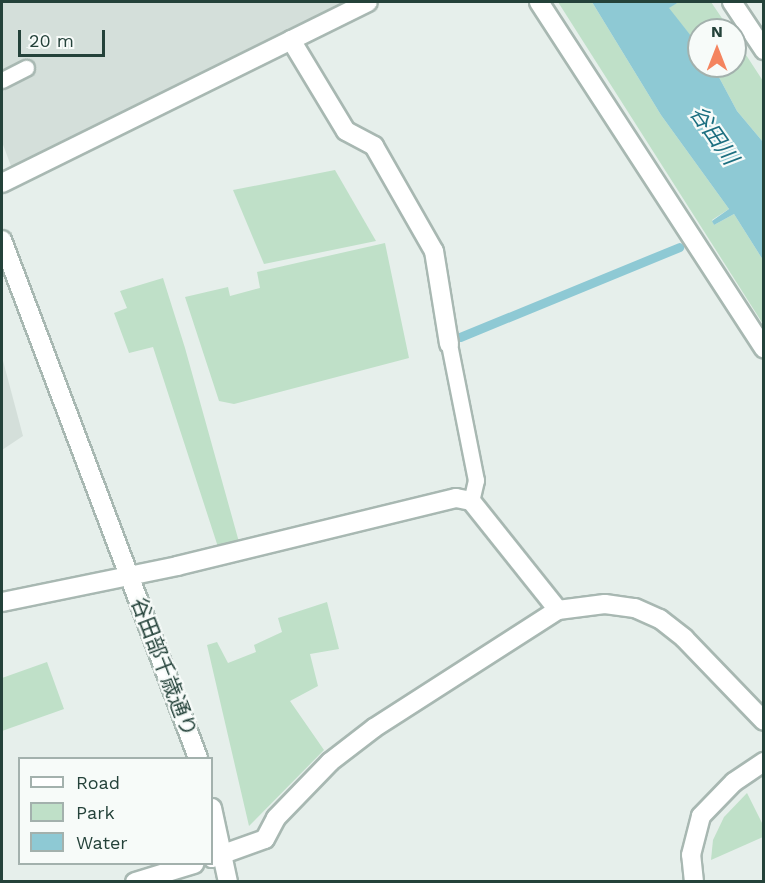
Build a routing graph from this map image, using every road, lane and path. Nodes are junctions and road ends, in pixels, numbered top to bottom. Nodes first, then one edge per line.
1 (368, 2) edge
2 (539, 2) edge
3 (732, 2) edge
4 (291, 40) junction
5 (764, 50) edge
6 (26, 68) dead end
7 (2, 80) edge
8 (2, 183) edge
9 (2, 240) edge
10 (449, 344) joint
11 (764, 348) edge
12 (471, 501) junction
13 (129, 576) junction
14 (2, 602) edge
15 (558, 610) junction
16 (764, 721) edge
17 (197, 757) edge
18 (764, 762) edge
19 (213, 818) edge
20 (217, 856) edge
21 (191, 865) edge
22 (135, 882) edge
23 (228, 882) edge
24 (694, 882) edge

1 - 4 street
2 - 11 street
3 - 5 street
4 - 8 street
4 - 10 street
6 - 7 lane
9 - 13 street, 谷田部千歳通り
10 - 12 lane
12 - 13 street
12 - 15 street
13 - 14 street
13 - 17 street, 谷田部千歳通り
15 - 16 street
15 - 20 street
18 - 24 street
19 - 20 street
20 - 23 street
21 - 22 street

